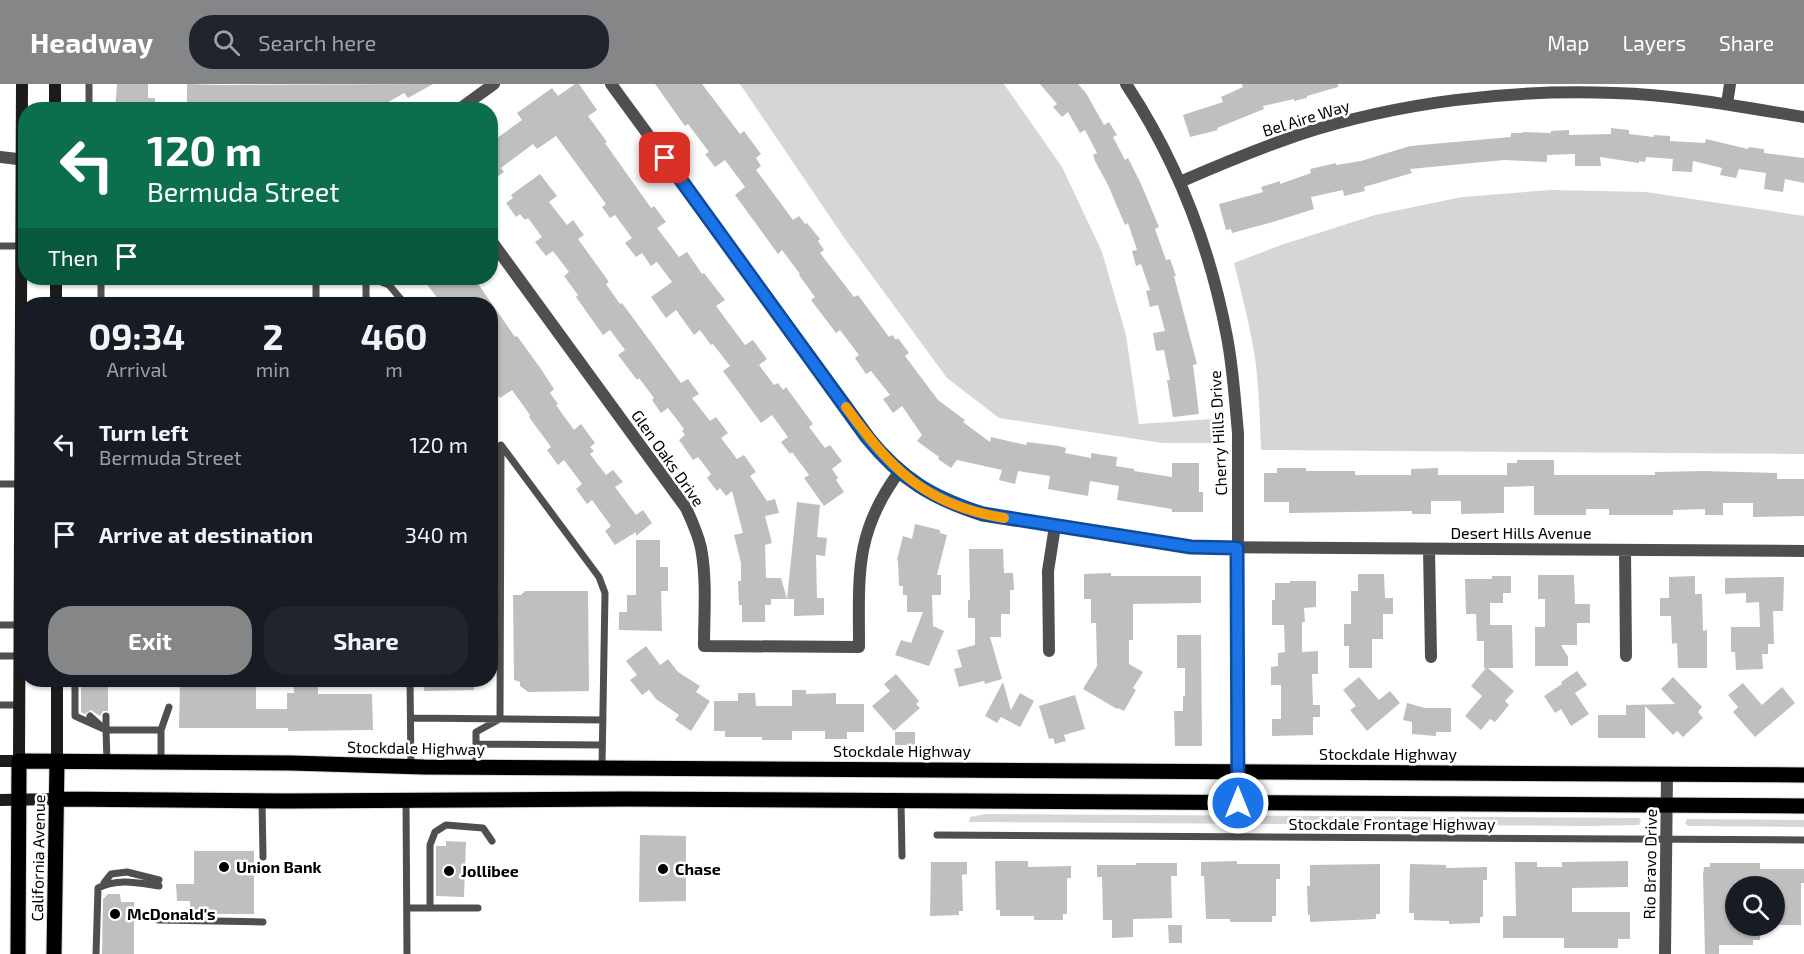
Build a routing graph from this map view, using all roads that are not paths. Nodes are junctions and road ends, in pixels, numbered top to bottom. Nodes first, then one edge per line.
1 (22, 84) edge
2 (55, 84) edge
3 (89, 84) edge
4 (494, 84) edge
5 (611, 84) edge
6 (1126, 84) edge
7 (1730, 84) edge
8 (1549, 88) edge
9 (22, 102) edge
10 (55, 102) edge
11 (89, 102) edge
12 (469, 102) edge
13 (1727, 104) junction
14 (1804, 117) edge
15 (0, 157) edge
16 (18, 159) edge
17 (1180, 182) junction
18 (0, 246) edge
19 (18, 246) edge
20 (498, 250) edge
21 (389, 285) edge
22 (399, 297) edge
23 (899, 472) junction
24 (0, 484) edge
25 (18, 484) edge
26 (1055, 526) junction
27 (501, 539) joint
28 (1237, 548) junction
29 (1429, 549) junction
30 (1625, 550) junction
31 (1804, 551) edge
32 (0, 625) edge
33 (18, 625) edge
34 (1049, 651) dead end
35 (0, 656) edge
36 (18, 656) edge
37 (1626, 656) dead end
38 (1431, 657) dead end
39 (19, 687) edge
40 (57, 687) edge
41 (75, 687) edge
42 (411, 687) edge
43 (0, 705) edge
44 (19, 705) junction
45 (169, 707) dead end
46 (90, 716) dead end
47 (106, 716) dead end
48 (411, 718) junction
49 (500, 719) junction
50 (603, 720) junction
51 (106, 730) junction
52 (161, 730) junction
53 (476, 744) junction
54 (602, 745) junction
55 (0, 761) edge
56 (19, 761) junction
57 (107, 761) junction
58 (57, 762) junction
59 (162, 762) junction
60 (411, 767) junction
61 (476, 767) junction
62 (602, 767) junction
63 (1238, 771) junction
64 (1667, 774) junction
65 (1804, 775) edge
66 (0, 800) edge
67 (18, 800) junction
68 (57, 800) junction
69 (406, 800) junction
70 (262, 801) junction
71 (901, 801) junction
72 (1238, 803) junction
73 (1667, 806) junction
74 (1804, 806) edge
75 (936, 834) dead end
76 (1667, 839) junction
77 (1804, 840) edge
78 (492, 841) dead end
79 (902, 856) dead end
80 (263, 857) dead end
81 (159, 883) dead end
82 (407, 908) junction
83 (430, 908) junction
84 (478, 908) dead end
85 (158, 920) dead end
86 (263, 922) dead end
87 (18, 954) edge
88 (54, 954) edge
89 (96, 954) edge
90 (407, 954) edge
91 (1665, 954) edge

1 - 9 main road
2 - 10 main road
3 - 11 lane
4 - 12 street
5 - 23 street, Desert Hills Avenue
6 - 17 street, Cherry Hills Drive
7 - 13 street
8 - 13 street, Bel Aire Way
8 - 17 street, Bel Aire Way
13 - 14 street, Bel Aire Way
15 - 16 street
17 - 28 street, Cherry Hills Drive
18 - 19 lane
20 - 23 street, Glen Oaks Drive
21 - 22 lane
23 - 26 street, Desert Hills Avenue
24 - 25 lane
26 - 28 street, Desert Hills Avenue
26 - 34 street
27 - 49 lane
27 - 50 lane
28 - 29 street, Desert Hills Avenue
28 - 63 street, Cherry Hills Drive
29 - 30 street, Desert Hills Avenue
29 - 38 street
30 - 31 street, Desert Hills Avenue
30 - 37 street
32 - 33 lane
35 - 36 lane
39 - 44 main road
40 - 58 main road
41 - 51 lane
42 - 48 lane
43 - 44 lane
44 - 56 main road
45 - 52 lane
46 - 51 lane
47 - 51 lane
48 - 49 lane
48 - 60 lane
49 - 50 lane
49 - 53 lane
50 - 54 lane
51 - 52 lane
51 - 57 lane
52 - 59 lane
53 - 54 lane
53 - 61 lane
54 - 62 lane
55 - 56 main road, Stockdale Highway
56 - 58 main road, Stockdale Highway
56 - 67 main road, California Avenue
57 - 58 main road, Stockdale Highway
57 - 59 main road, Stockdale Highway
58 - 68 main road, California Avenue
59 - 60 main road, Stockdale Highway
60 - 61 main road, Stockdale Highway
61 - 62 main road, Stockdale Highway
62 - 63 main road, Stockdale Highway
63 - 64 main road, Stockdale Highway
63 - 72 street, Cherry Hills Drive
64 - 65 main road, Stockdale Highway
64 - 73 street, Rio Bravo Drive
66 - 67 main road
67 - 68 main road
67 - 87 main road, California Avenue
68 - 70 main road
68 - 88 main road, California Avenue
69 - 70 main road
69 - 71 main road
69 - 82 lane
70 - 80 lane
71 - 72 main road
71 - 79 lane
72 - 73 main road
73 - 74 main road
73 - 76 street, Rio Bravo Drive
75 - 76 lane, Stockdale Frontage Highway
76 - 77 lane, Stockdale Frontage Highway
76 - 91 street, Rio Bravo Drive
78 - 83 lane
81 - 89 lane
82 - 83 lane
82 - 90 lane
83 - 84 lane
85 - 86 lane

